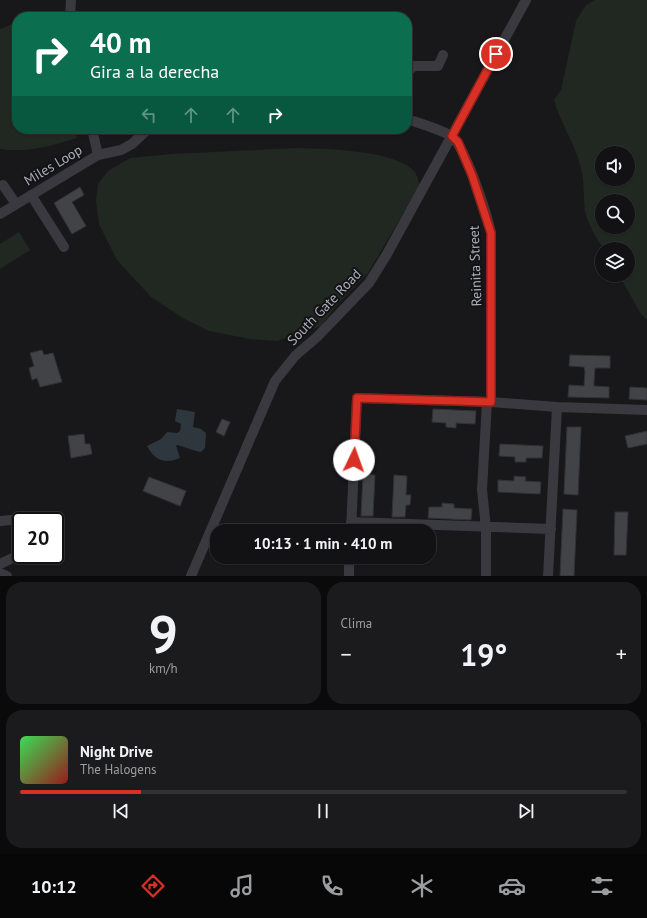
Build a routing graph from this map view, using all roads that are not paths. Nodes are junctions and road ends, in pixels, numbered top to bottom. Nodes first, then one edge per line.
1 (71, 0) edge
2 (526, 0) edge
3 (70, 12) edge
4 (443, 54) dead end
5 (412, 69) edge
6 (412, 121) edge
7 (93, 134) edge
8 (143, 134) edge
9 (452, 136) junction
10 (98, 155) junction
11 (3, 185) dead end
12 (31, 195) junction
13 (16, 204) junction
14 (0, 214) edge
15 (64, 247) dead end
16 (489, 402) junction
17 (557, 407) junction
18 (647, 410) edge
19 (12, 520) edge
20 (0, 521) edge
21 (351, 524) edge
22 (436, 527) edge
23 (486, 528) junction
24 (551, 529) junction
25 (12, 558) edge
26 (0, 564) edge
27 (349, 564) edge
28 (0, 573) edge
29 (7, 576) edge
30 (191, 576) edge
31 (349, 576) edge
32 (486, 576) edge
33 (548, 576) edge

1 - 3 street
2 - 9 street, South Gate Road
4 - 5 street
6 - 9 street
7 - 10 street, Miles Loop
8 - 10 street
9 - 16 street, Reinita Street
9 - 30 street, South Gate Road
10 - 12 street, Miles Loop
11 - 13 street
12 - 13 street, Miles Loop
12 - 15 street
13 - 14 street, Miles Loop
16 - 17 street
16 - 21 street
16 - 23 street, Reinita Street
17 - 18 street
17 - 24 street
19 - 20 street
22 - 23 street
23 - 24 street
23 - 32 street, Reinita Street
24 - 33 street
25 - 26 street
27 - 31 street
28 - 29 street

